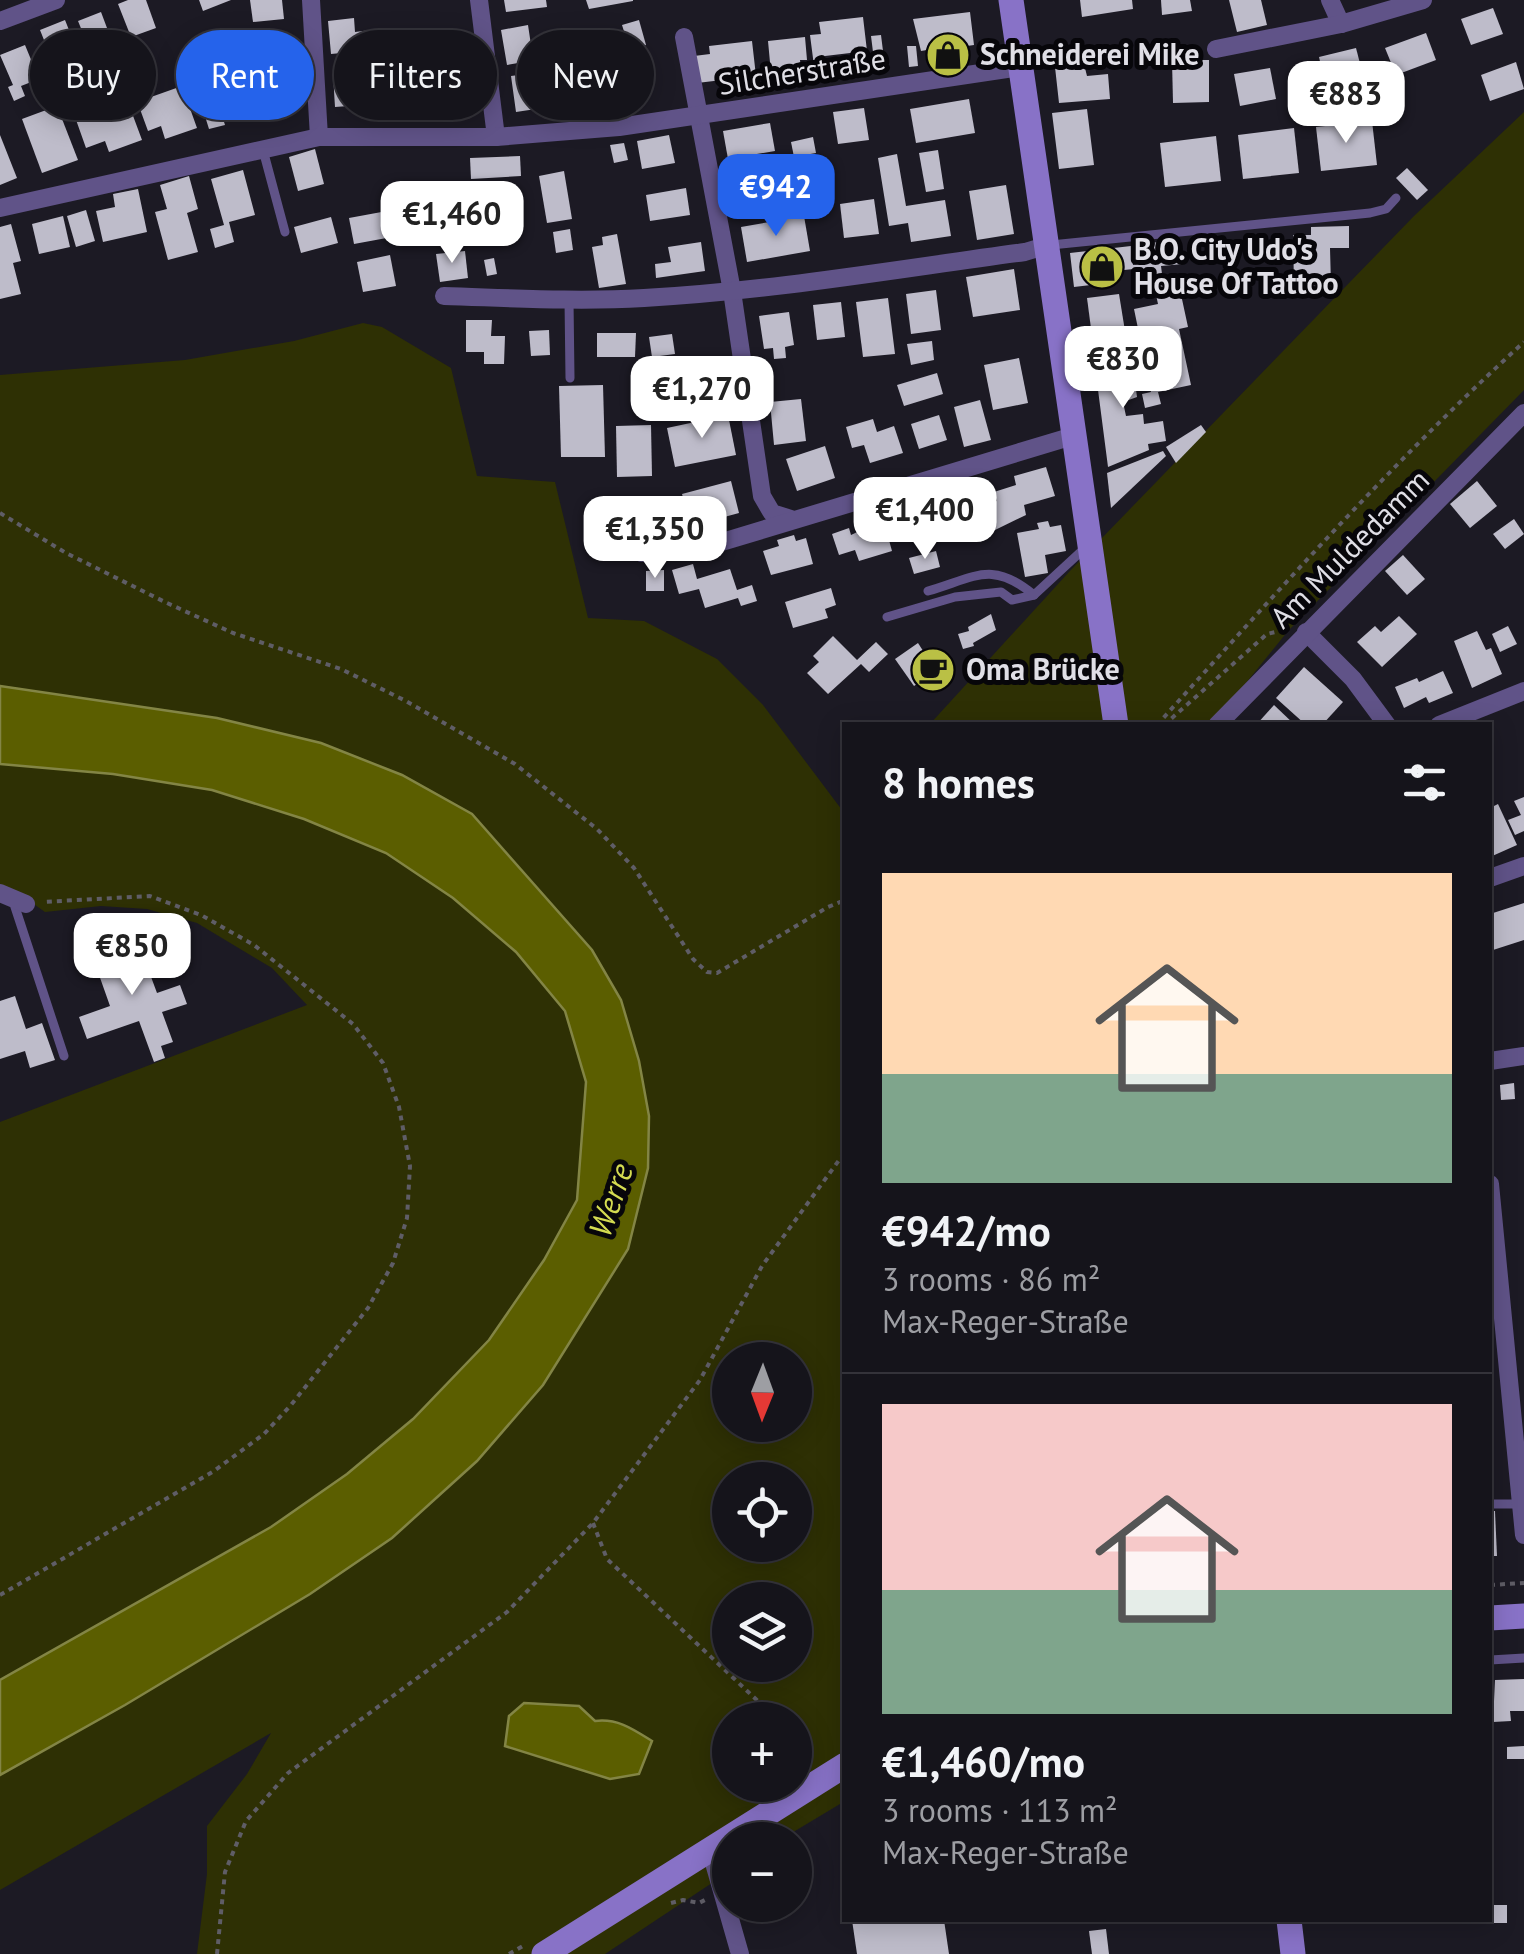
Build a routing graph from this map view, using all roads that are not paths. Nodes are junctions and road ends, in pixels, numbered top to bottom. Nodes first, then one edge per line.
1 (56, 0) edge
2 (311, 0) edge
3 (479, 0) edge
4 (1010, 0) edge
5 (1330, 0) edge
6 (1423, 0) edge
7 (0, 22) edge
8 (1341, 24) junction
9 (684, 36) dead end
10 (1216, 49) dead end
11 (1020, 67) junction
12 (698, 117) junction
13 (319, 137) junction
14 (496, 138) junction
15 (262, 150) junction
16 (1396, 198) dead end
17 (0, 208) edge
18 (285, 232) dead end
19 (1045, 246) junction
20 (732, 291) junction
21 (444, 296) dead end
22 (569, 300) junction
23 (570, 378) dead end
24 (1524, 413) edge
25 (1073, 436) junction
26 (791, 519) junction
27 (1088, 545) junction
28 (642, 554) dead end
29 (928, 591) dead end
30 (1034, 595) junction
31 (887, 617) dead end
32 (1306, 632) junction
33 (1524, 691) edge
34 (1116, 722) edge
35 (1220, 722) edge
36 (1385, 722) edge
37 (1446, 722) edge
38 (1524, 866) edge
39 (1492, 877) edge
40 (0, 893) edge
41 (26, 904) joint
42 (64, 1056) dead end
43 (1524, 1056) edge
44 (1492, 1060) edge
45 (1492, 1205) edge
46 (1492, 1504) edge
47 (1521, 1504) junction
48 (1524, 1535) edge
49 (1524, 1616) edge
50 (1492, 1618) edge
51 (1524, 1658) edge
52 (1492, 1660) edge
53 (842, 1767) edge
54 (710, 1849) junction
55 (1289, 1922) edge
56 (544, 1954) edge
57 (740, 1954) edge
58 (1294, 1954) edge

1 - 7 street
2 - 13 street
3 - 14 street
4 - 11 main road
5 - 8 street
6 - 8 street
8 - 10 street
9 - 12 street
11 - 12 street, Silcherstraße
11 - 19 main road
12 - 14 street, Silcherstraße
12 - 20 street
13 - 14 street, Silcherstraße
13 - 15 street, Silcherstraße
15 - 17 street, Silcherstraße
15 - 18 lane
16 - 19 lane
19 - 20 street
19 - 25 main road
20 - 22 street
20 - 26 street
21 - 22 street
22 - 23 lane
24 - 32 street, Am Muldedamm
25 - 26 street
25 - 27 main road
26 - 28 street
27 - 30 lane
27 - 34 main road
29 - 30 lane
30 - 31 lane
32 - 35 street, Am Muldedamm
32 - 36 street
33 - 37 street
38 - 39 street
40 - 41 street
41 - 42 lane
43 - 44 street
45 - 47 street
46 - 47 lane
47 - 48 street
49 - 50 main road
51 - 52 lane
53 - 54 main road
54 - 56 main road
54 - 57 street
55 - 58 main road

